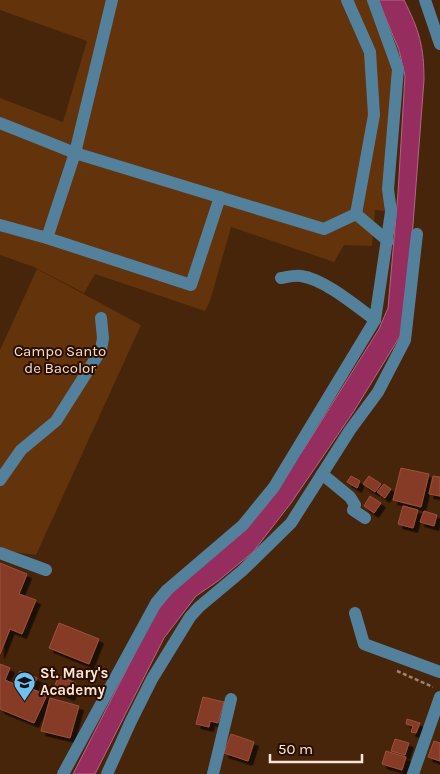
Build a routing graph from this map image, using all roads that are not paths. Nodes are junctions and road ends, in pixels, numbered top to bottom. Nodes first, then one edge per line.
1 (112, 0) edge
2 (348, 0) edge
3 (373, 0) edge
4 (425, 0) edge
5 (440, 44) edge
6 (0, 123) edge
7 (75, 153) junction
8 (220, 197) junction
9 (356, 214) junction
10 (0, 225) edge
11 (417, 234) dead end
12 (47, 238) junction
13 (388, 241) junction
14 (282, 278) dead end
15 (101, 318) dead end
16 (375, 320) junction
17 (322, 474) junction
18 (0, 480) edge
19 (365, 518) dead end
20 (0, 553) edge
21 (46, 570) dead end
22 (355, 613) dead end
23 (440, 672) edge
24 (440, 697) edge
25 (231, 699) dead end
26 (63, 774) edge
27 (108, 774) edge
28 (213, 774) edge
29 (413, 774) edge

1 - 7 street
2 - 9 street
3 - 13 street
4 - 5 street
6 - 7 street
7 - 8 street
7 - 12 street
8 - 9 street
8 - 12 street
9 - 13 street
10 - 12 street
11 - 17 street
13 - 16 street
14 - 16 street
15 - 18 street
16 - 26 street
17 - 19 street
17 - 27 street
20 - 21 street
22 - 23 street
24 - 29 street
25 - 28 street

